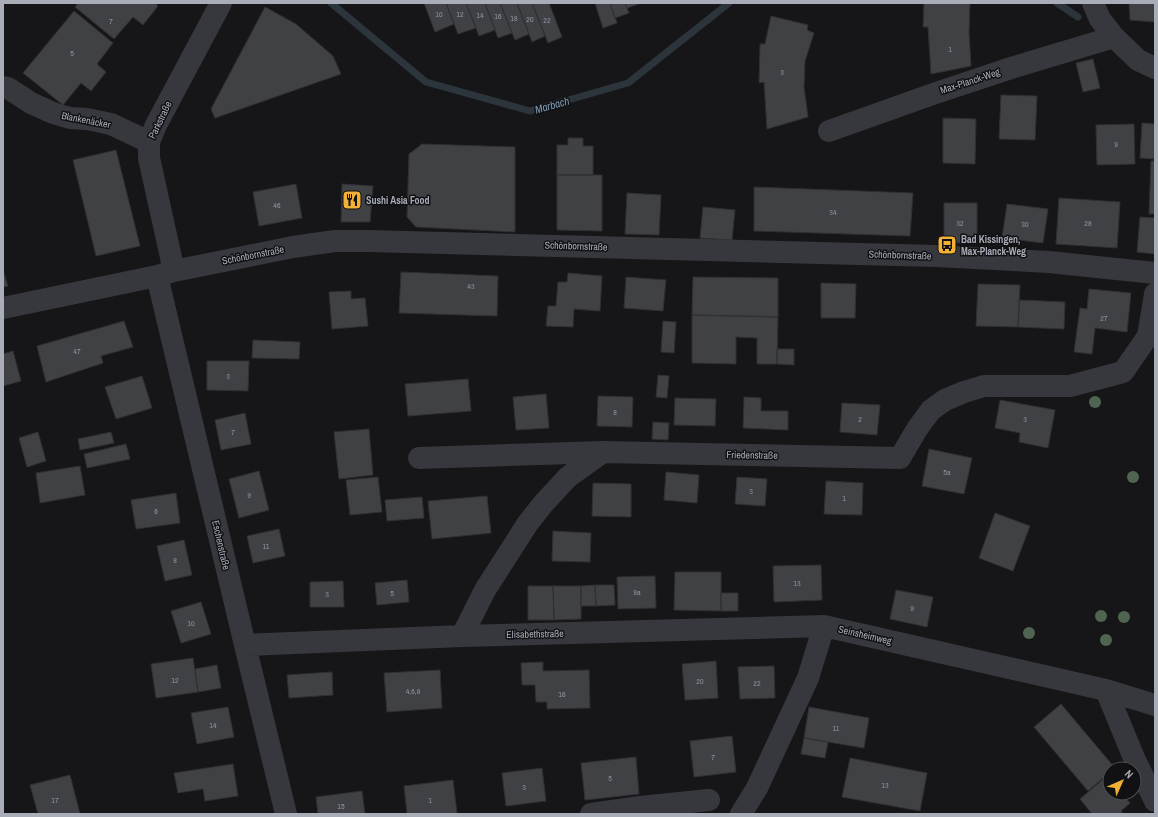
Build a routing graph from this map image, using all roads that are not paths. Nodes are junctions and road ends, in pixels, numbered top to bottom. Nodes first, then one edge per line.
1 (221, 3) edge
2 (1093, 3) edge
3 (1114, 38) junction
4 (1155, 68) edge
5 (3, 87) edge
6 (829, 131) dead end
7 (149, 142) junction
8 (1155, 273) edge
9 (166, 274) junction
10 (1155, 294) edge
11 (3, 308) edge
12 (603, 452) junction
13 (419, 458) dead end
14 (824, 626) junction
15 (462, 636) junction
16 (245, 646) junction
17 (1106, 690) junction
18 (1155, 705) edge
19 (709, 800) dead end
20 (1155, 801) edge
21 (286, 814) edge
22 (591, 814) edge
23 (741, 814) edge

1 - 7 street, Parkstraße
2 - 3 street
3 - 4 street
3 - 6 street, Max-Planck-Weg
5 - 7 street, Blankenäcker
7 - 9 street, Parkstraße
8 - 9 street, Schönbornstraße
9 - 11 street, Schönbornstraße
9 - 16 street, Eschenstraße
10 - 12 street, Friedenstraße
12 - 13 street, Friedenstraße
12 - 15 street
14 - 15 street, Elisabethstraße
14 - 17 street, Seinsheimweg
14 - 23 street, Seinsheimweg
15 - 16 street, Elisabethstraße
16 - 21 street, Eschenstraße
17 - 18 street, Seinsheimweg
17 - 20 street
19 - 22 street

